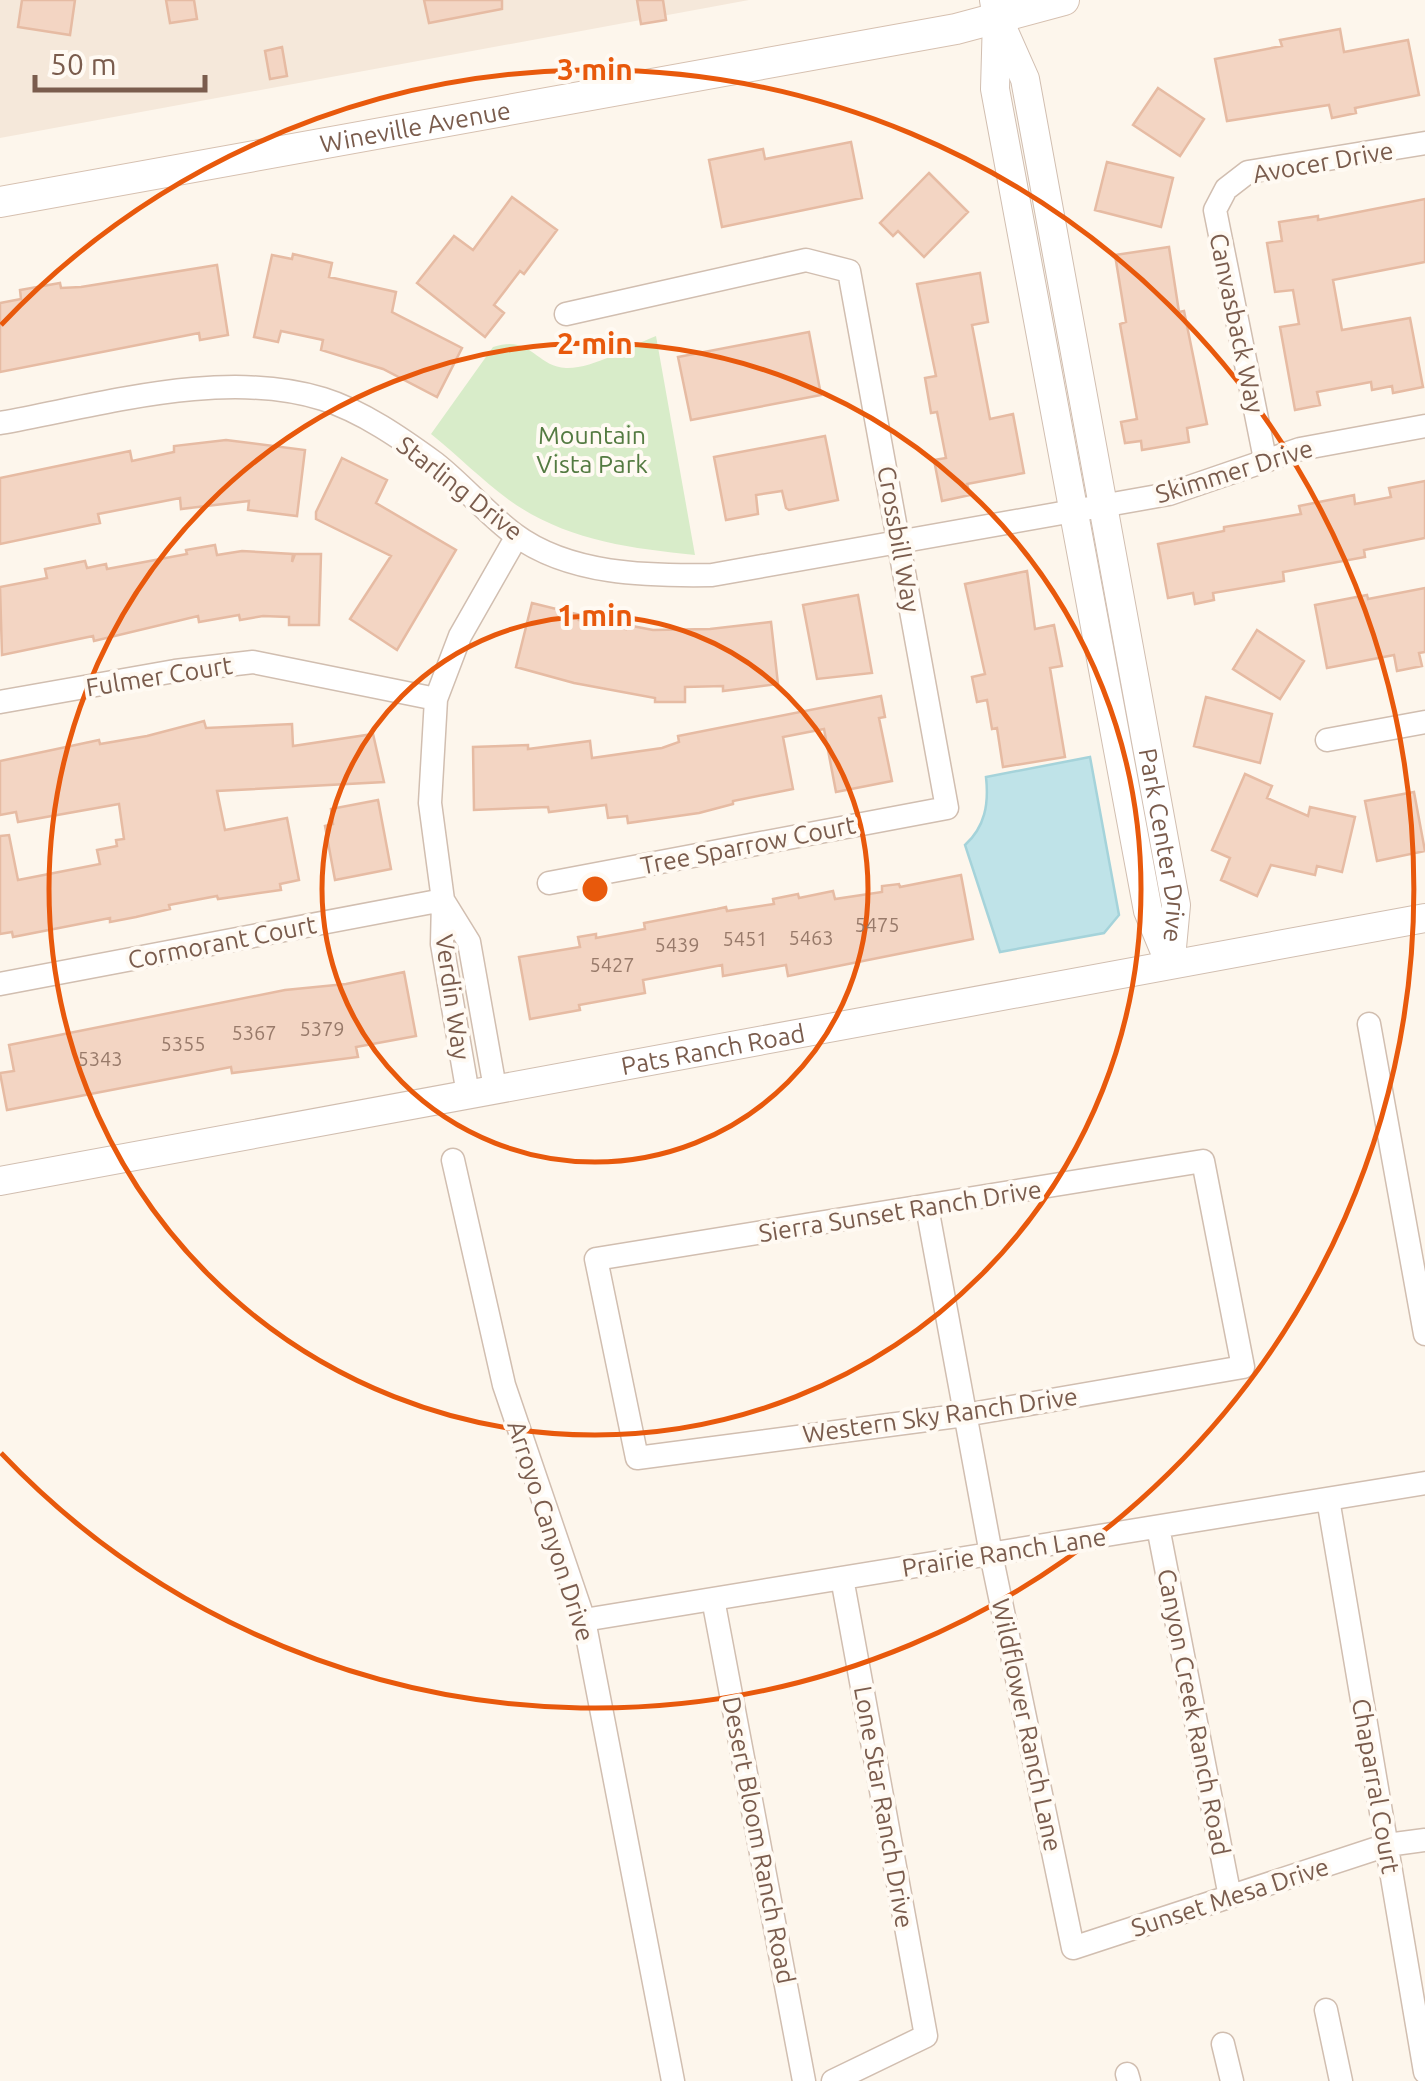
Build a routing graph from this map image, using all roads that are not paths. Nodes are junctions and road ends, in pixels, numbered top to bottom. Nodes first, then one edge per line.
1 (1064, 0) edge
2 (996, 9) edge
3 (1425, 143) edge
4 (1226, 189) joint
5 (0, 202) edge
6 (566, 314) dead end
7 (0, 424) edge
8 (1425, 426) edge
9 (1265, 459) junction
10 (1102, 506) junction
11 (1074, 511) junction
12 (516, 536) junction
13 (900, 542) junction
14 (436, 699) junction
15 (0, 702) edge
16 (1425, 722) edge
17 (1327, 740) dead end
18 (947, 808) joint
19 (549, 882) dead end
20 (443, 900) junction
21 (1425, 918) edge
22 (1170, 964) junction
23 (0, 984) edge
24 (1369, 1024) dead end
25 (482, 1091) junction
26 (453, 1160) dead end
27 (0, 1181) edge
28 (927, 1207) junction
29 (1425, 1334) edge
30 (1243, 1366) joint
31 (965, 1414) junction
32 (637, 1458) joint
33 (1425, 1484) edge
34 (1328, 1499) junction
35 (1158, 1527) junction
36 (991, 1554) junction
37 (842, 1578) junction
38 (713, 1599) junction
39 (584, 1620) junction
40 (1425, 1840) edge
41 (1386, 1846) junction
42 (1230, 1897) junction
43 (1073, 1948) joint
44 (1326, 2010) dead end
45 (1223, 2044) dead end
46 (1425, 2072) edge
47 (673, 2081) edge
48 (804, 2081) edge
49 (834, 2081) edge
50 (1232, 2081) edge
51 (1341, 2081) edge

1 - 2 main road, Wineville Avenue
2 - 5 main road, Wineville Avenue
2 - 10 street, Park Center Drive
2 - 11 street, Park Center Drive
3 - 4 street, Avocer Drive
4 - 9 street, Canvasback Way
6 - 13 street, Crossbill Way
7 - 12 street, Starling Drive
8 - 9 street, Skimmer Drive
9 - 10 street, Skimmer Drive
10 - 11 street, Starling Drive
10 - 22 street, Park Center Drive
11 - 13 street, Starling Drive
11 - 22 street, Park Center Drive
12 - 13 street, Starling Drive
12 - 14 street, Verdin Way
13 - 18 street, Crossbill Way
14 - 15 street, Fulmer Court
14 - 20 street, Verdin Way
16 - 17 street
18 - 19 street, Tree Sparrow Court
20 - 23 street, Cormorant Court
20 - 25 street, Verdin Way
21 - 22 street, Pats Ranch Road
22 - 25 street, Pats Ranch Road
24 - 29 street
25 - 27 street, Pats Ranch Road
26 - 39 street, Arroyo Canyon Drive
28 - 30 street, Sierra Sunset Ranch Drive
28 - 31 street, Wildflower Ranch Lane
28 - 32 street, Sierra Sunset Ranch Drive
30 - 31 street, Western Sky Ranch Drive
31 - 32 street, Western Sky Ranch Drive
31 - 36 street, Wildflower Ranch Lane
33 - 34 street, Prairie Ranch Lane
34 - 35 street, Prairie Ranch Lane
34 - 41 street, Chaparral Court
35 - 36 street, Prairie Ranch Lane
35 - 42 street, Canyon Creek Ranch Road
36 - 37 street, Prairie Ranch Lane
36 - 43 street, Wildflower Ranch Lane
37 - 38 street, Prairie Ranch Lane
37 - 49 street, Lone Star Ranch Drive
38 - 39 street, Prairie Ranch Lane
38 - 48 street, Desert Bloom Ranch Road
39 - 47 street, Arroyo Canyon Drive
40 - 41 street, Sunset Mesa Drive
41 - 42 street, Sunset Mesa Drive
41 - 46 street, Chaparral Court
42 - 43 street, Sunset Mesa Drive
44 - 51 street
45 - 50 street

